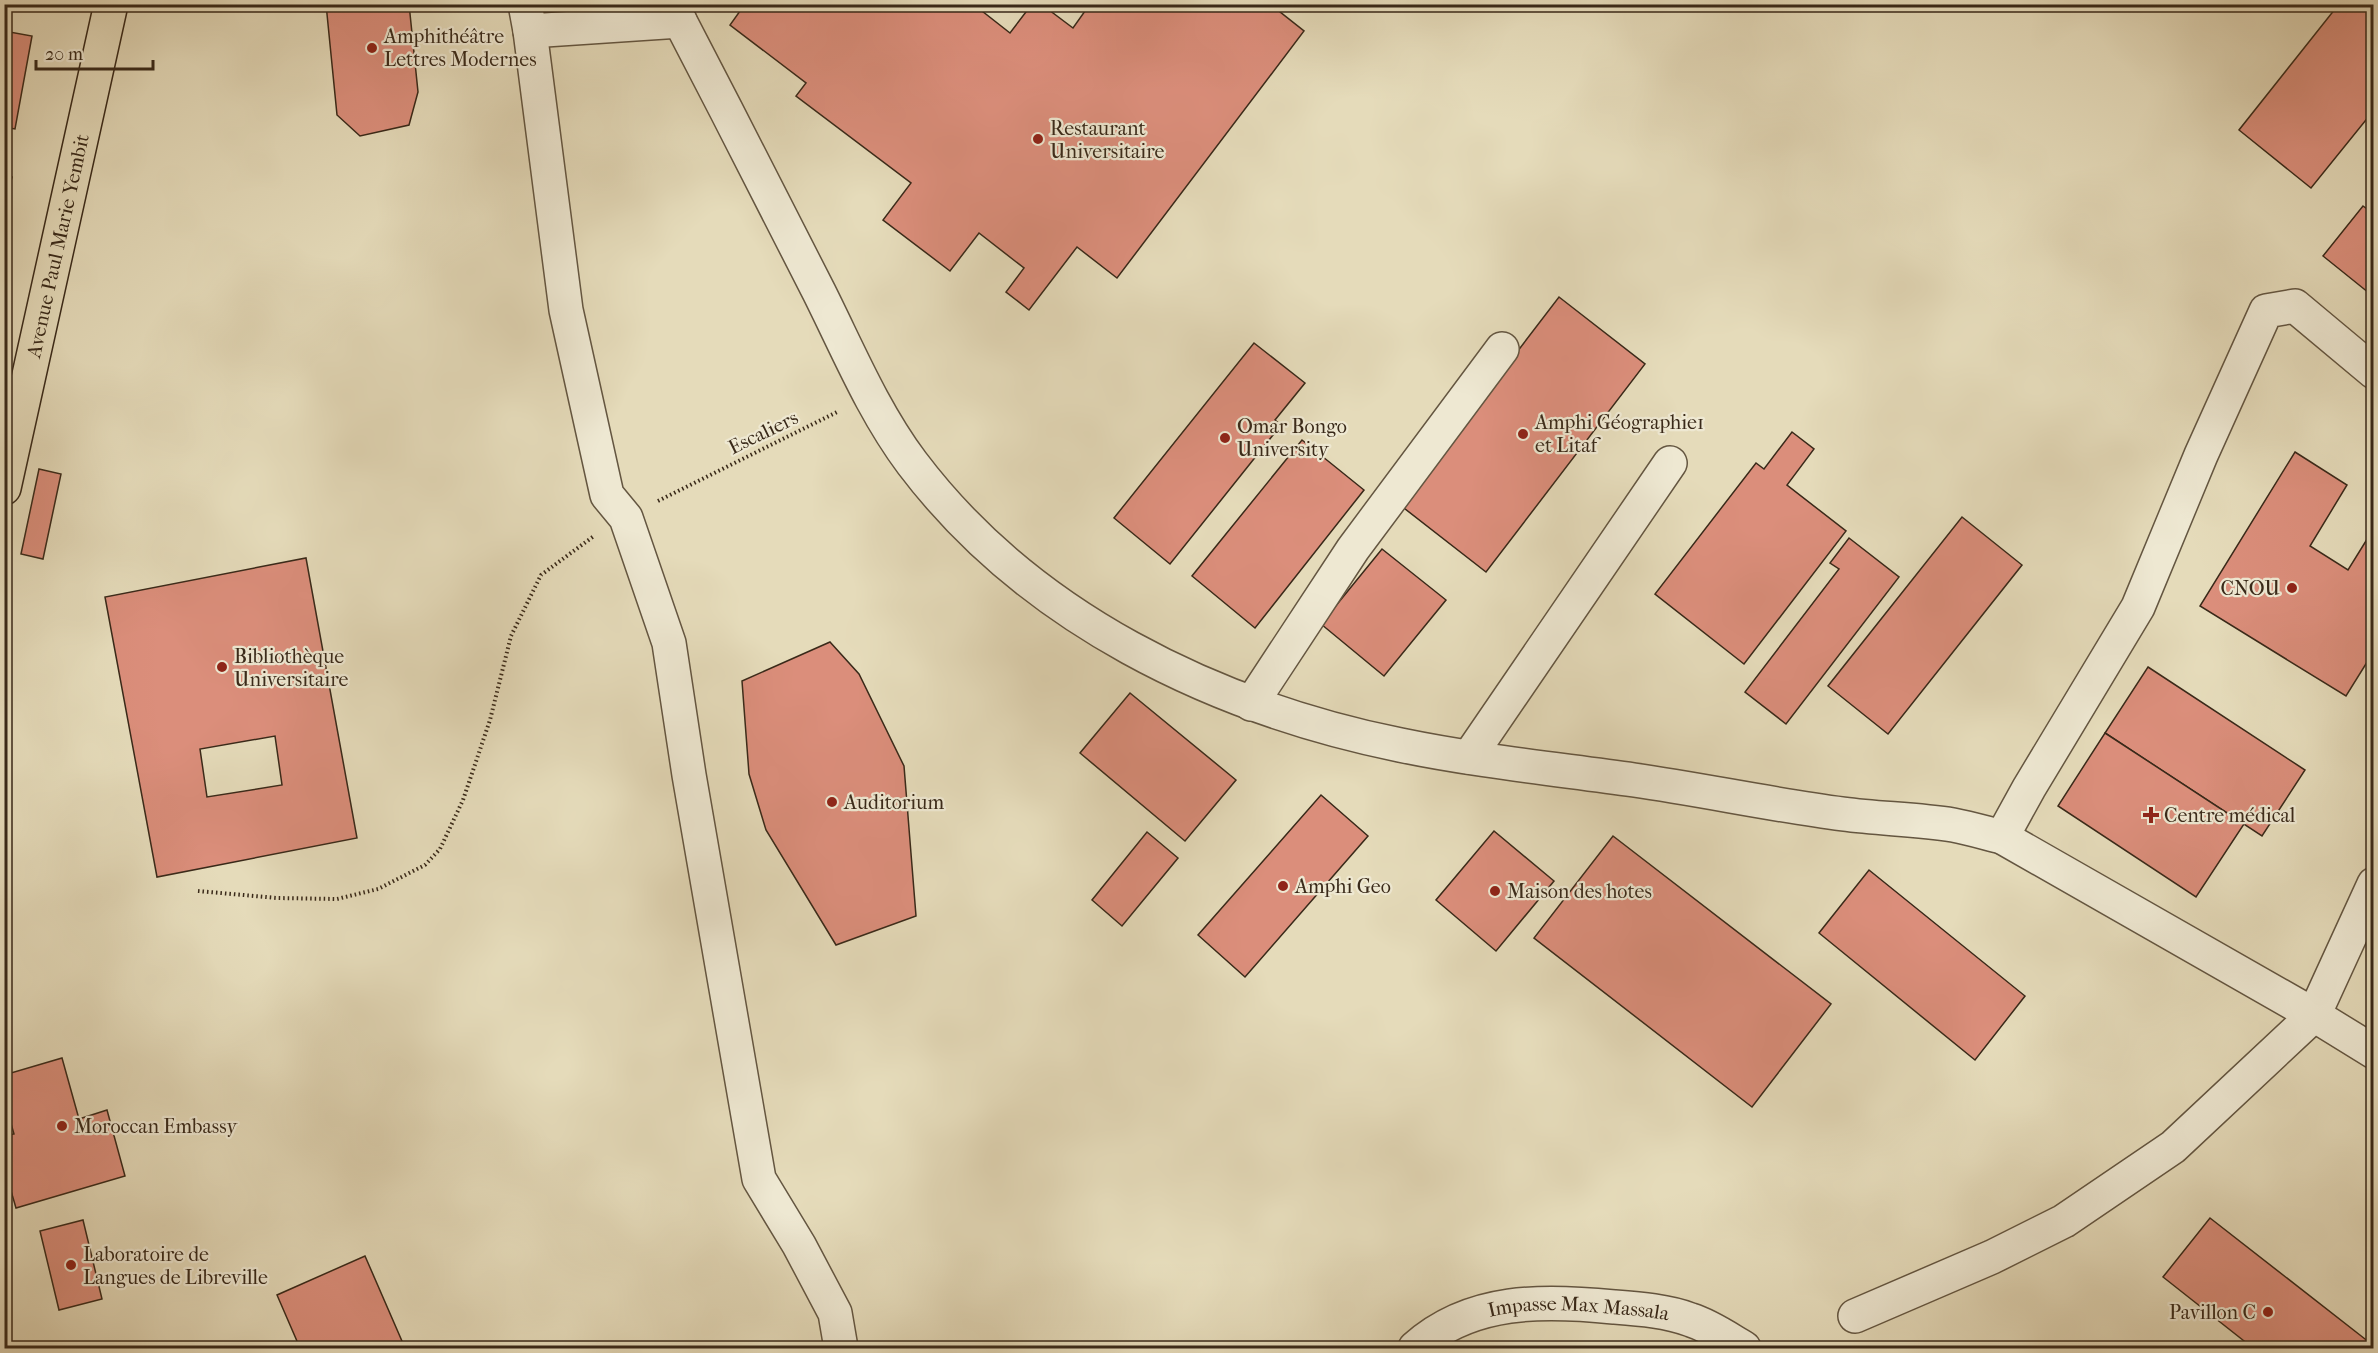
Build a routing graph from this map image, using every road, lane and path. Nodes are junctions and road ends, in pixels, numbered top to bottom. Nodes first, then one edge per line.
1 (111, 4) edge
2 (686, 13) edge
3 (527, 18) edge
4 (1502, 349) dead end
5 (2373, 372) edge
6 (870, 396) junction
7 (1670, 463) dead end
8 (4, 488) edge
9 (669, 495) dead end
10 (626, 518) junction
11 (1251, 704) junction
12 (1469, 757) junction
13 (2002, 837) junction
14 (2373, 884) edge
15 (198, 891) dead end
16 (2314, 1015) junction
17 (2373, 1052) edge
18 (1855, 1316) dead end
19 (841, 1348) edge
20 (1415, 1348) edge
21 (1744, 1348) edge

1 - 8 main road, Avenue Paul Marie Yembit
2 - 3 street
2 - 6 street
3 - 10 street
4 - 11 street
5 - 13 street
6 - 9 path, Escaliers
6 - 11 street
7 - 12 street
10 - 15 path
10 - 19 street
11 - 12 street
12 - 13 street
13 - 16 street
14 - 16 street
16 - 17 street
16 - 18 street
20 - 21 street, Impasse Max Massala

